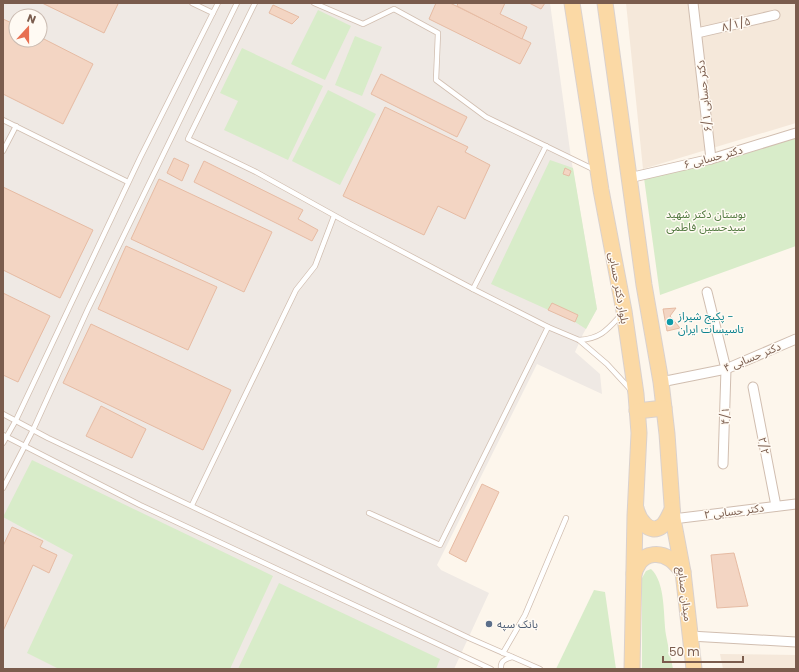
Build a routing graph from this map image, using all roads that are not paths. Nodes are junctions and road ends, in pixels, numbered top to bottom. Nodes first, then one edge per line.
1 (192, 3) edge
2 (218, 3) edge
3 (237, 3) edge
4 (255, 3) edge
5 (314, 3) edge
6 (572, 3) edge
7 (605, 3) edge
8 (693, 3) edge
9 (213, 13) junction
10 (775, 15) dead end
11 (697, 33) junction
12 (3, 120) edge
13 (16, 126) junction
14 (796, 133) edge
15 (546, 146) junction
16 (3, 151) edge
17 (711, 159) junction
18 (598, 171) junction
19 (629, 178) junction
20 (128, 182) junction
21 (334, 216) junction
22 (473, 289) junction
23 (707, 292) dead end
24 (624, 311) junction
25 (548, 327) junction
26 (796, 339) edge
27 (579, 340) junction
28 (726, 369) junction
29 (660, 382) junction
30 (753, 387) dead end
31 (636, 394) junction
32 (664, 408) junction
33 (637, 411) junction
34 (3, 414) edge
35 (16, 420) junction
36 (33, 430) junction
37 (5, 436) edge
38 (3, 443) edge
39 (24, 446) junction
40 (723, 464) dead end
41 (3, 488) edge
42 (796, 504) edge
43 (192, 505) junction
44 (636, 505) junction
45 (776, 506) junction
46 (369, 513) dead end
47 (673, 514) junction
48 (566, 518) dead end
49 (683, 572) junction
50 (633, 575) junction
51 (690, 636) junction
52 (796, 642) edge
53 (503, 653) junction
54 (512, 657) junction
55 (491, 669) edge
56 (501, 669) edge
57 (540, 669) edge
58 (632, 669) edge
59 (694, 669) edge

1 - 9 lane
2 - 9 lane
3 - 36 lane
4 - 21 lane
5 - 15 lane
6 - 18 main road, بلوار دکتر حسابی
7 - 19 main road
8 - 11 street, ۶/۱ دکتر حسابی
9 - 20 lane
10 - 11 street, ۸/۱/۵
11 - 17 street, ۶/۱ دکتر حسابی
12 - 13 lane
13 - 16 lane
13 - 20 lane
14 - 17 street, ۶ دکتر حسابی
15 - 18 lane
15 - 22 lane
17 - 19 street, ۶ دکتر حسابی
18 - 24 main road, بلوار دکتر حسابی
19 - 29 main road
20 - 35 lane
21 - 22 lane
21 - 43 lane
22 - 25 lane
23 - 28 street, ۴/۱
24 - 27 lane
24 - 31 main road, بلوار دکتر حسابی
25 - 27 lane
25 - 46 lane
26 - 28 street, دکتر حسابی ۴
27 - 31 lane
28 - 29 street, دکتر حسابی ۴
28 - 40 street, ۴/۱
29 - 32 main road
30 - 45 street, ۲/۲
31 - 33 main road, بلوار دکتر حسابی
32 - 33 main road
32 - 47 main road
33 - 44 main road, بلوار دکتر حسابی
34 - 35 lane
35 - 36 lane
35 - 37 lane
36 - 39 lane
36 - 43 lane
37 - 38 lane
37 - 39 lane
39 - 41 lane
39 - 55 lane
42 - 45 street, دکتر حسابی ۲
43 - 53 lane
44 - 47 main road
44 - 50 main road, بلوار دکتر حسابی
45 - 47 street, دکتر حسابی ۲
47 - 49 main road, میدان صنایع
48 - 53 lane
49 - 50 main road
49 - 51 main road, میدان صنایع
50 - 58 main road
51 - 52 street
51 - 59 main road, میدان صنایع
53 - 54 lane
54 - 56 lane
54 - 57 lane

